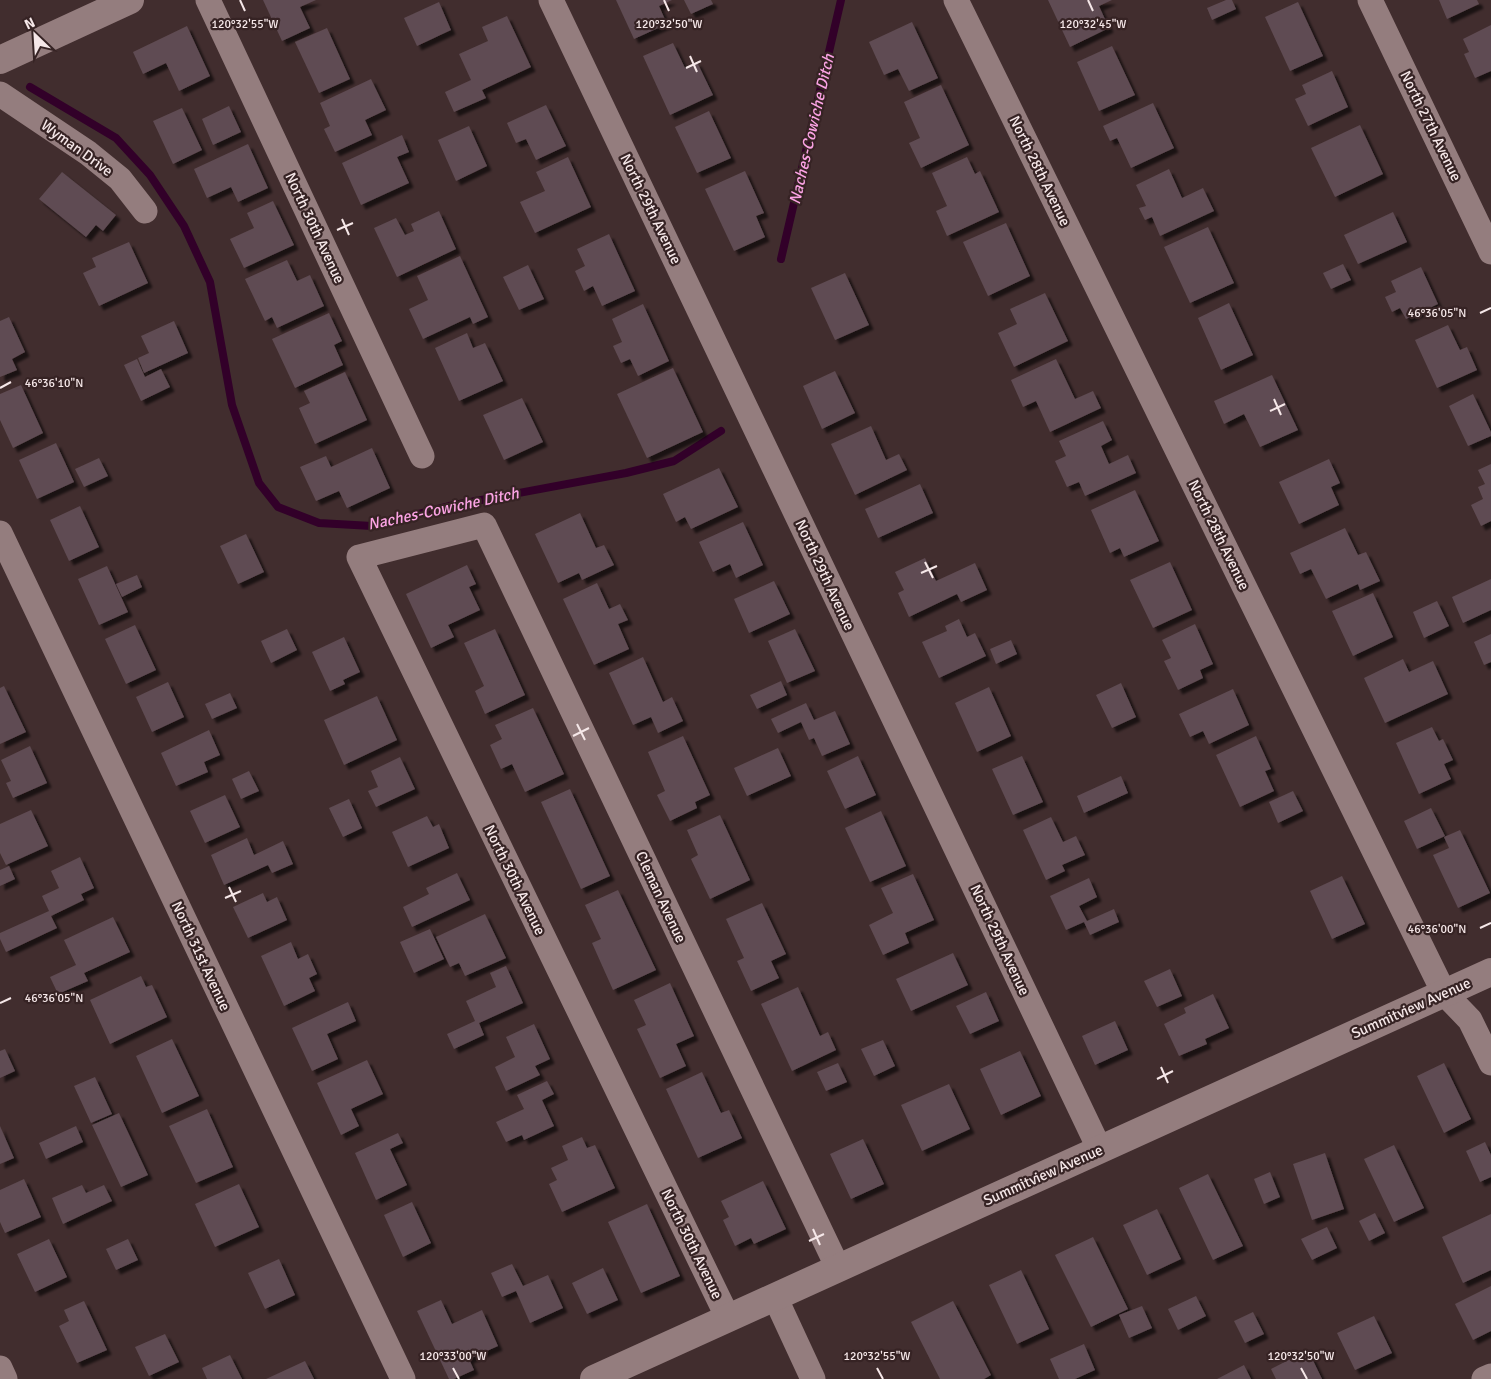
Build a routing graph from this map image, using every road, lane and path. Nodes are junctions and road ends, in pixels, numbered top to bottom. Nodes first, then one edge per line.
1 (130, 0) edge
2 (208, 0) edge
3 (551, 0) edge
4 (956, 0) edge
5 (1370, 0) edge
6 (0, 60) edge
7 (0, 94) edge
8 (145, 211) dead end
9 (1491, 252) edge
10 (422, 456) dead end
11 (484, 525) joint
12 (0, 534) edge
13 (1491, 972) edge
14 (1444, 993) junction
15 (1491, 1063) edge
16 (1100, 1150) junction
17 (838, 1268) junction
18 (775, 1297) junction
19 (728, 1318) junction
20 (0, 1368) edge
21 (1491, 1376) edge
22 (5, 1379) edge
23 (403, 1379) edge
24 (594, 1379) edge
25 (813, 1379) edge
26 (1484, 1379) edge

1 - 6 main road
2 - 10 street, North 30th Avenue
3 - 16 street, North 29th Avenue
4 - 14 street, North 28th Avenue
5 - 9 street, North 27th Avenue
7 - 8 street, Wyman Drive
11 - 17 street, Cleman Avenue
11 - 19 street, North 30th Avenue
12 - 23 street, North 31st Avenue
13 - 14 main road, Summitview Avenue
14 - 15 street, North 28th Avenue
14 - 16 main road, Summitview Avenue
16 - 17 main road, Summitview Avenue
17 - 18 main road, Summitview Avenue
18 - 19 main road, Summitview Avenue
18 - 25 street
19 - 24 main road, Summitview Avenue
20 - 22 street
21 - 26 street

